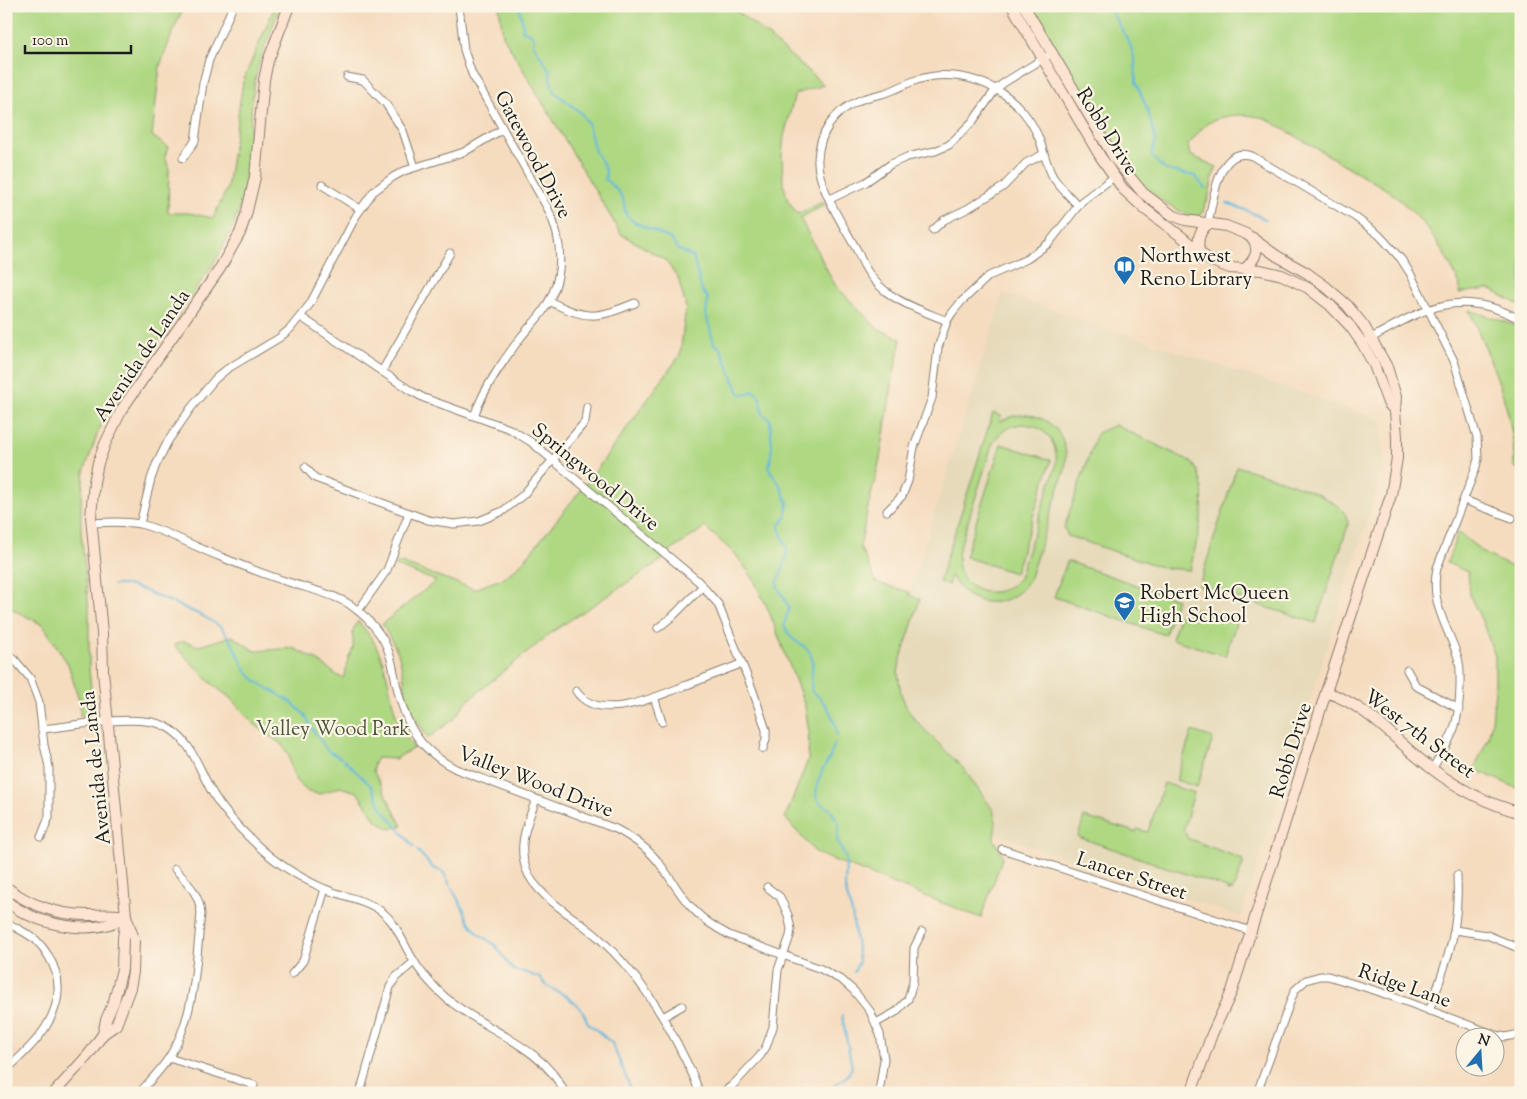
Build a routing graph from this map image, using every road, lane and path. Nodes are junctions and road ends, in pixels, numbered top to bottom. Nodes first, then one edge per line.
1 (233, 6) edge
2 (289, 6) edge
3 (459, 6) edge
4 (1012, 6) edge
5 (1024, 6) edge
6 (1048, 55) junction
7 (347, 77) dead end
8 (996, 89) junction
9 (503, 130) junction
10 (1044, 154) junction
11 (183, 158) dead end
12 (415, 167) junction
13 (1114, 178) junction
14 (322, 185) dead end
15 (830, 199) junction
16 (1078, 206) junction
17 (360, 209) junction
18 (1208, 224) junction
19 (933, 230) dead end
20 (1253, 238) junction
21 (1199, 251) junction
22 (450, 253) dead end
23 (1244, 269) junction
24 (549, 301) junction
25 (635, 303) dead end
26 (1428, 309) junction
27 (301, 317) junction
28 (1521, 320) edge
29 (947, 321) junction
30 (1372, 338) junction
31 (1362, 343) junction
32 (382, 371) junction
33 (587, 407) dead end
34 (1395, 411) junction
35 (474, 416) junction
36 (554, 460) junction
37 (305, 467) dead end
38 (1464, 500) junction
39 (887, 511) dead end
40 (409, 513) junction
41 (1512, 518) dead end
42 (91, 523) junction
43 (140, 524) junction
44 (703, 586) junction
45 (358, 610) junction
46 (658, 628) dead end
47 (6, 653) edge
48 (741, 664) junction
49 (1407, 670) dead end
50 (576, 691) dead end
51 (1326, 692) junction
52 (654, 697) junction
53 (1459, 709) junction
54 (108, 722) junction
55 (662, 722) dead end
56 (42, 729) junction
57 (763, 749) dead end
58 (1432, 769) junction
59 (536, 799) junction
60 (1521, 813) edge
61 (41, 837) dead end
62 (1002, 848) dead end
63 (175, 869) dead end
64 (1457, 875) dead end
65 (6, 887) edge
66 (767, 887) dead end
67 (326, 889) junction
68 (6, 901) edge
69 (126, 916) junction
70 (6, 922) edge
71 (1455, 930) junction
72 (1251, 931) junction
73 (922, 932) dead end
74 (1521, 949) edge
75 (783, 955) junction
76 (414, 962) junction
77 (292, 974) dead end
78 (682, 1006) dead end
79 (1428, 1010) junction
80 (663, 1017) junction
81 (876, 1023) junction
82 (1514, 1035) dead end
83 (169, 1058) junction
84 (6, 1070) edge
85 (54, 1093) edge
86 (139, 1093) edge
87 (252, 1093) edge
88 (360, 1093) edge
89 (565, 1093) edge
90 (699, 1093) edge
91 (722, 1093) edge
92 (879, 1093) edge
93 (1191, 1093) edge
94 (1258, 1093) edge

1 - 11 street
2 - 42 street, Avenida de Landa
3 - 9 street, Gatewood Drive
4 - 6 street, Robb Drive
5 - 6 street, Robb Drive
6 - 8 street
6 - 13 street, Robb Drive
6 - 18 street, Robb Drive
7 - 12 street
8 - 10 street
8 - 15 street
8 - 15 street
9 - 12 street
9 - 24 street, Gatewood Drive
10 - 16 street
10 - 19 street
12 - 17 street
13 - 16 street
13 - 21 street, Robb Drive
14 - 17 street
15 - 29 street
16 - 29 street
17 - 27 street
18 - 20 street, Robb Drive
18 - 21 street
18 - 26 street
20 - 23 street
20 - 30 street, Robb Drive
21 - 23 street, Robb Drive
22 - 32 street
23 - 31 street, Robb Drive
24 - 25 street
24 - 35 street, Gatewood Drive
26 - 28 street
26 - 30 street
26 - 38 street
27 - 32 street, Springwood Drive
27 - 43 street
29 - 39 street
30 - 31 street
30 - 34 street, Robb Drive
31 - 34 street, Robb Drive
32 - 35 street, Springwood Drive
33 - 36 street
34 - 51 street, Robb Drive
35 - 36 street, Springwood Drive
36 - 40 street
36 - 44 street, Springwood Drive
37 - 40 street
38 - 41 street
38 - 53 street
40 - 45 street
42 - 43 street, Valley Wood Drive
42 - 54 street, Avenida de Landa
43 - 45 street, Valley Wood Drive
44 - 46 street
44 - 48 street, Springwood Drive
45 - 59 street, Valley Wood Drive
47 - 56 street
48 - 52 street
48 - 57 street, Springwood Drive
49 - 53 street
50 - 52 street
51 - 58 street, West 7th Street
51 - 72 street, Robb Drive
52 - 55 street
53 - 58 street
54 - 56 street
54 - 67 street
54 - 69 street, Avenida de Landa
56 - 61 street
58 - 60 street, West 7th Street
59 - 75 street, Valley Wood Drive
59 - 80 street
62 - 72 street, Lancer Street
63 - 83 street
64 - 71 street
65 - 69 street
66 - 75 street
67 - 76 street
67 - 77 street
68 - 69 street
69 - 85 street, Avenida de Landa
70 - 84 street
71 - 74 street
71 - 79 street
72 - 93 street, Robb Drive
73 - 81 street
75 - 81 street, Valley Wood Drive
75 - 91 street
76 - 88 street
76 - 89 street
78 - 80 street
79 - 82 street, Ridge Lane
79 - 94 street, Ridge Lane
80 - 90 street
81 - 92 street, Valley Wood Drive
83 - 86 street
83 - 87 street

